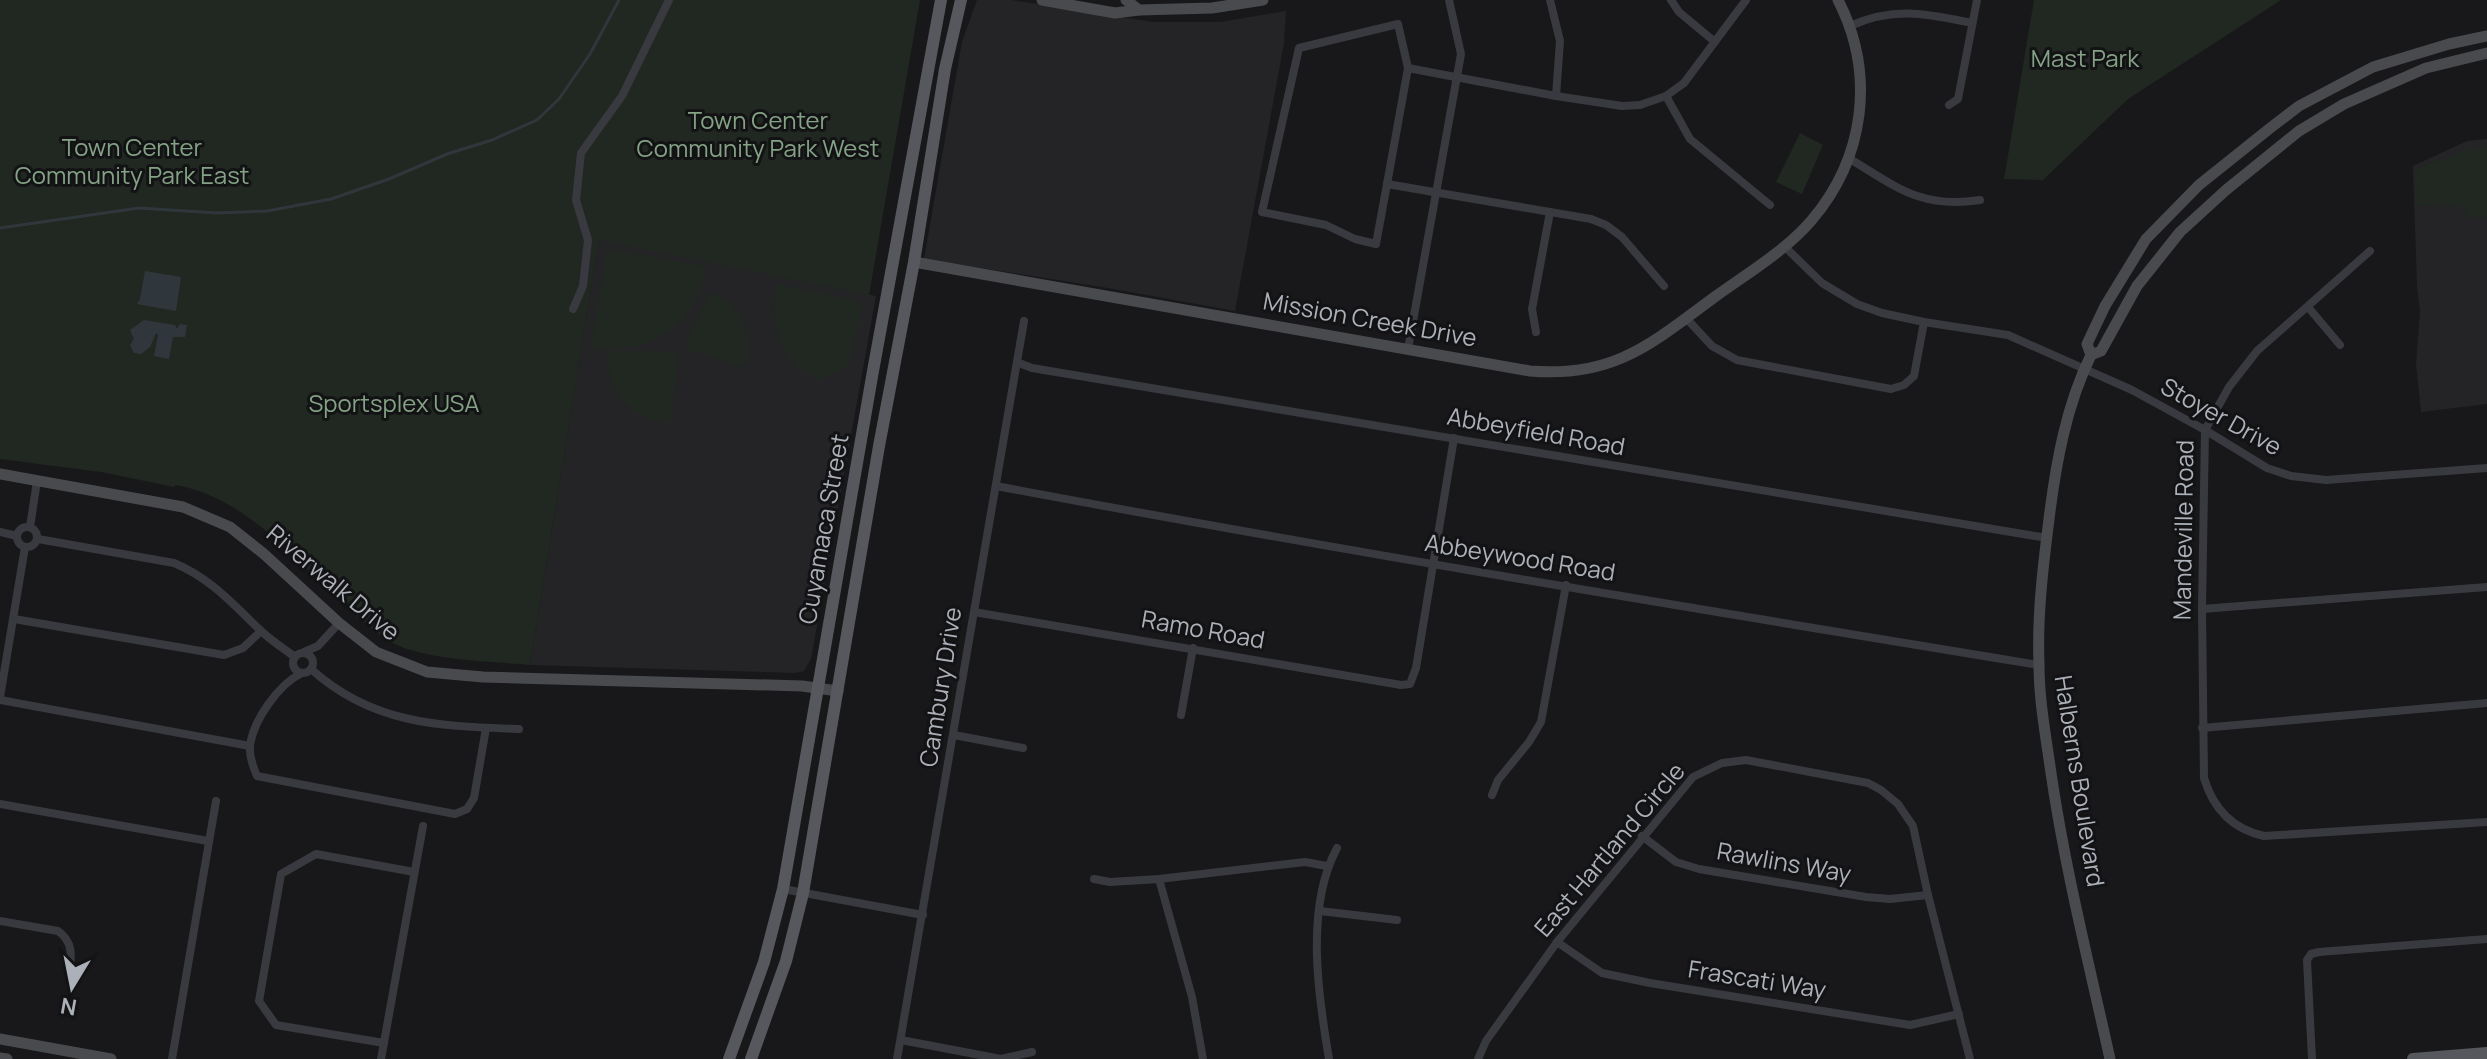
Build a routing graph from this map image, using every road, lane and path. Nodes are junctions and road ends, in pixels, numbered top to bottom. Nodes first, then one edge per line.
1 (669, 0) edge
2 (941, 0) edge
3 (961, 0) edge
4 (1042, 0) edge
5 (1126, 0) edge
6 (1263, 0) edge
7 (1449, 0) edge
8 (1550, 0) edge
9 (1671, 0) edge
10 (1746, 0) edge
11 (1838, 0) edge
12 (1977, 0) edge
13 (1140, 5) edge
14 (1972, 23) junction
15 (1850, 26) junction
16 (2487, 36) edge
17 (1715, 42) junction
18 (2487, 53) edge
19 (1408, 68) junction
20 (1458, 79) junction
21 (1556, 96) junction
22 (1666, 96) junction
23 (1949, 105) dead end
24 (1850, 159) junction
25 (1387, 184) junction
26 (1436, 192) junction
27 (1980, 200) dead end
28 (1770, 205) dead end
29 (1550, 212) junction
30 (1784, 246) junction
31 (2370, 251) dead end
32 (914, 262) junction
33 (1664, 286) dead end
34 (2308, 307) junction
35 (573, 309) dead end
36 (1686, 318) junction
37 (1024, 321) dead end
38 (1924, 322) junction
39 (1536, 332) dead end
40 (2340, 345) dead end
41 (1408, 349) junction
42 (2091, 355) junction
43 (1019, 363) junction
44 (2085, 368) junction
45 (869, 391) junction
46 (889, 395) junction
47 (2205, 430) junction
48 (1454, 438) junction
49 (2487, 468) edge
50 (0, 474) edge
51 (37, 481) junction
52 (996, 486) junction
53 (30, 527) junction
54 (0, 532) edge
55 (17, 536) junction
56 (2047, 538) junction
57 (38, 539) junction
58 (25, 547) junction
59 (1434, 565) junction
60 (1566, 585) junction
61 (2487, 587) edge
62 (2202, 609) junction
63 (974, 612) junction
64 (14, 619) junction
65 (339, 623) junction
66 (261, 631) junction
67 (318, 646) junction
68 (1193, 648) junction
69 (297, 658) junction
70 (2039, 665) junction
71 (309, 668) junction
72 (291, 678) junction
73 (818, 688) junction
74 (838, 691) junction
75 (0, 699) edge
76 (2487, 703) edge
77 (1181, 715) dead end
78 (486, 728) junction
79 (2202, 728) junction
80 (519, 729) dead end
81 (954, 735) junction
82 (250, 746) junction
83 (1023, 748) dead end
84 (1492, 795) dead end
85 (216, 801) dead end
86 (0, 804) edge
87 (2487, 822) edge
88 (423, 826) dead end
89 (1642, 836) junction
90 (208, 841) junction
91 (1337, 848) dead end
92 (1327, 866) junction
93 (414, 872) junction
94 (1094, 879) dead end
95 (1159, 879) junction
96 (783, 889) junction
97 (803, 893) junction
98 (1928, 895) junction
99 (1320, 911) junction
100 (923, 915) junction
101 (1397, 920) dead end
102 (0, 921) edge
103 (2487, 939) edge
104 (1557, 942) junction
105 (69, 977) dead end
106 (1959, 1014) junction
107 (0, 1039) edge
108 (901, 1040) junction
109 (384, 1043) junction
110 (1032, 1052) dead end
111 (2487, 1053) edge
112 (0, 1058) edge
113 (7, 1059) edge
114 (111, 1059) edge
115 (172, 1059) edge
116 (381, 1059) edge
117 (729, 1059) edge
118 (751, 1059) edge
119 (897, 1059) edge
120 (1203, 1059) edge
121 (1329, 1059) edge
122 (1478, 1059) edge
123 (1970, 1059) edge
124 (2110, 1059) edge
125 (2312, 1059) edge
126 (2413, 1059) edge

1 - 35 street
2 - 45 main road, Cuyamaca Street
3 - 32 main road, Cuyamaca Street
4 - 13 street
5 - 13 street
6 - 13 street
7 - 20 street
8 - 21 street
9 - 17 street
10 - 17 street
11 - 15 street, Mission Creek Drive
12 - 14 street
14 - 15 street
14 - 23 street
15 - 24 street, Mission Creek Drive
16 - 42 street
17 - 22 street
18 - 42 street
19 - 20 street
19 - 25 street
19 - 25 street
20 - 21 street
20 - 26 street
21 - 22 street
22 - 28 street
24 - 27 street
24 - 30 street, Mission Creek Drive
25 - 26 street
26 - 29 street
26 - 41 street
29 - 33 street
29 - 39 street
30 - 36 street, Mission Creek Drive
30 - 38 street, Stoyer Drive
31 - 34 street, Mandeville Road
32 - 41 street, Mission Creek Drive
32 - 46 main road, Cuyamaca Street
34 - 40 street
34 - 47 street, Mandeville Road
36 - 38 street
36 - 41 street, Mission Creek Drive
37 - 43 street, Cambury Drive
38 - 44 street, Stoyer Drive
42 - 44 street, Halberns Boulevard
43 - 48 street, Abbeyfield Road
43 - 52 street, Cambury Drive
44 - 47 street, Stoyer Drive
44 - 56 street, Halberns Boulevard
45 - 46 main road
45 - 73 main road, Cuyamaca Street
46 - 74 main road, Cuyamaca Street
47 - 49 street, Stoyer Drive
47 - 62 street, Mandeville Road
48 - 56 street, Abbeyfield Road
48 - 59 street
50 - 51 street, Riverwalk Drive
51 - 53 street
51 - 65 street, Riverwalk Drive
52 - 59 street, Abbeywood Road
52 - 63 street, Cambury Drive
53 - 55 street
53 - 57 street
54 - 55 street
55 - 58 street
56 - 70 street, Halberns Boulevard
57 - 58 street
57 - 66 street
58 - 64 street
59 - 60 street, Abbeywood Road
59 - 68 street, Ramo Road
60 - 70 street, Abbeywood Road
60 - 84 street
61 - 62 street
62 - 79 street, Mandeville Road
63 - 68 street, Ramo Road
63 - 81 street, Cambury Drive
64 - 66 street
64 - 75 street
65 - 67 street
65 - 73 street, Riverwalk Drive
66 - 69 street
67 - 69 street
67 - 71 street
68 - 77 street
69 - 71 street
69 - 71 street
69 - 72 street
70 - 124 street, Halberns Boulevard
71 - 72 street
71 - 78 street
72 - 82 street
73 - 74 street, Riverwalk Drive
73 - 96 main road, Cuyamaca Street
74 - 97 main road, Cuyamaca Street
75 - 82 street
76 - 79 street
78 - 80 street
78 - 82 street
79 - 87 street, Mandeville Road
81 - 83 street
81 - 100 street, Cambury Drive
85 - 90 street
86 - 90 street
88 - 93 street
89 - 98 street, Rawlins Way
89 - 98 street, East Hartland Circle
89 - 104 street, East Hartland Circle
90 - 115 street
91 - 92 street
92 - 95 street
92 - 99 street
93 - 109 street
93 - 109 street
94 - 95 street
95 - 120 street
96 - 97 street
96 - 117 main road, Cuyamaca Street
97 - 100 street
97 - 118 main road, Cuyamaca Street
98 - 106 street, East Hartland Circle
99 - 101 street
99 - 121 street
100 - 108 street, Cambury Drive
102 - 105 street
103 - 125 street
104 - 106 street, Frascati Way
104 - 122 street, East Hartland Circle
106 - 123 street, East Hartland Circle
107 - 114 street
108 - 110 street
108 - 119 street, Cambury Drive
109 - 116 street
111 - 126 main road
112 - 113 street

